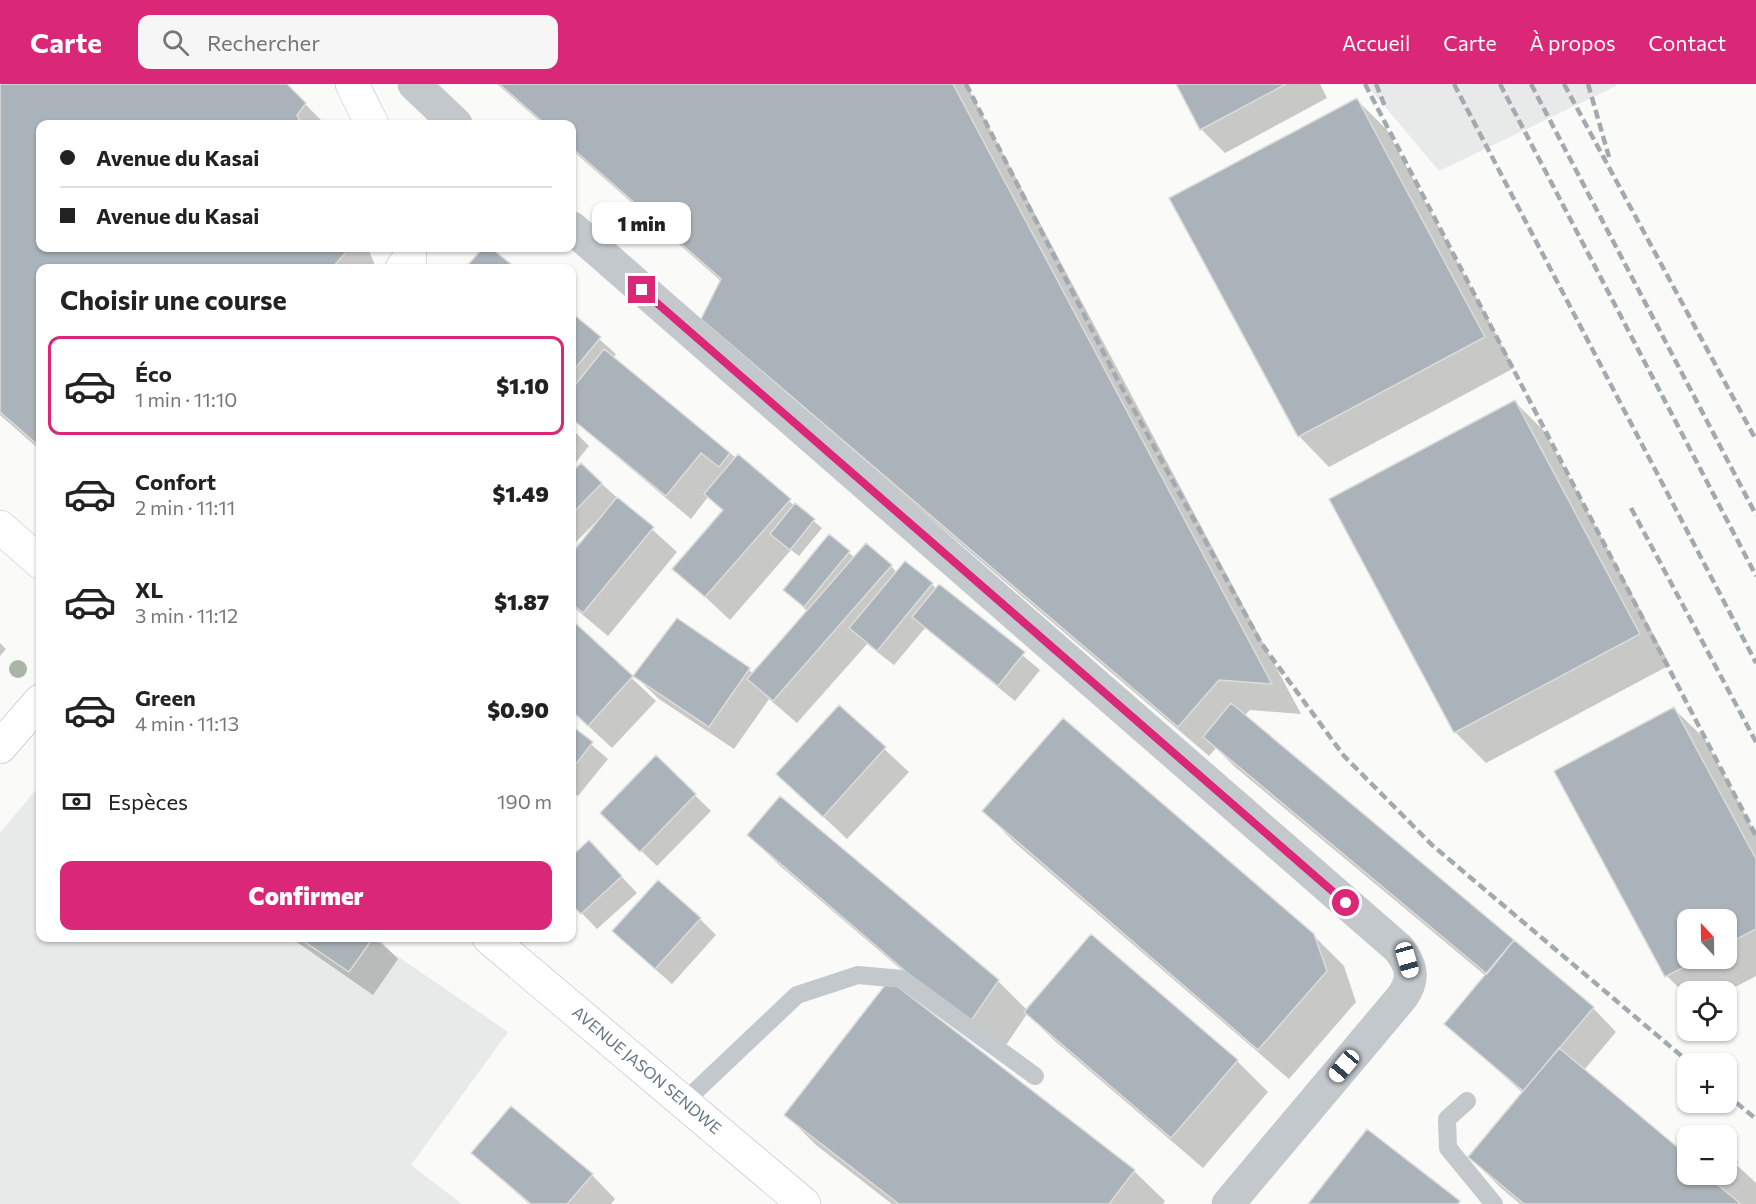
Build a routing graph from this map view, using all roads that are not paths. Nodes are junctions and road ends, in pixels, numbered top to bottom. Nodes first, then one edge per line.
1 (352, 84) edge
2 (414, 84) edge
3 (370, 120) edge
4 (452, 120) edge
5 (576, 231) edge
6 (0, 527) edge
7 (36, 558) edge
8 (36, 706) edge
9 (0, 747) edge
10 (494, 942) edge
11 (1035, 1076) dead end
12 (685, 1101) junction
13 (1467, 1101) dead end
14 (804, 1204) edge
15 (1228, 1204) edge
16 (1494, 1204) edge

1 - 3 main road
2 - 4 street
5 - 15 street
6 - 7 main road
8 - 9 main road
10 - 12 main road, AVENUE JASON SENDWE
11 - 12 lane
12 - 14 main road, AVENUE JASON SENDWE
13 - 16 lane

